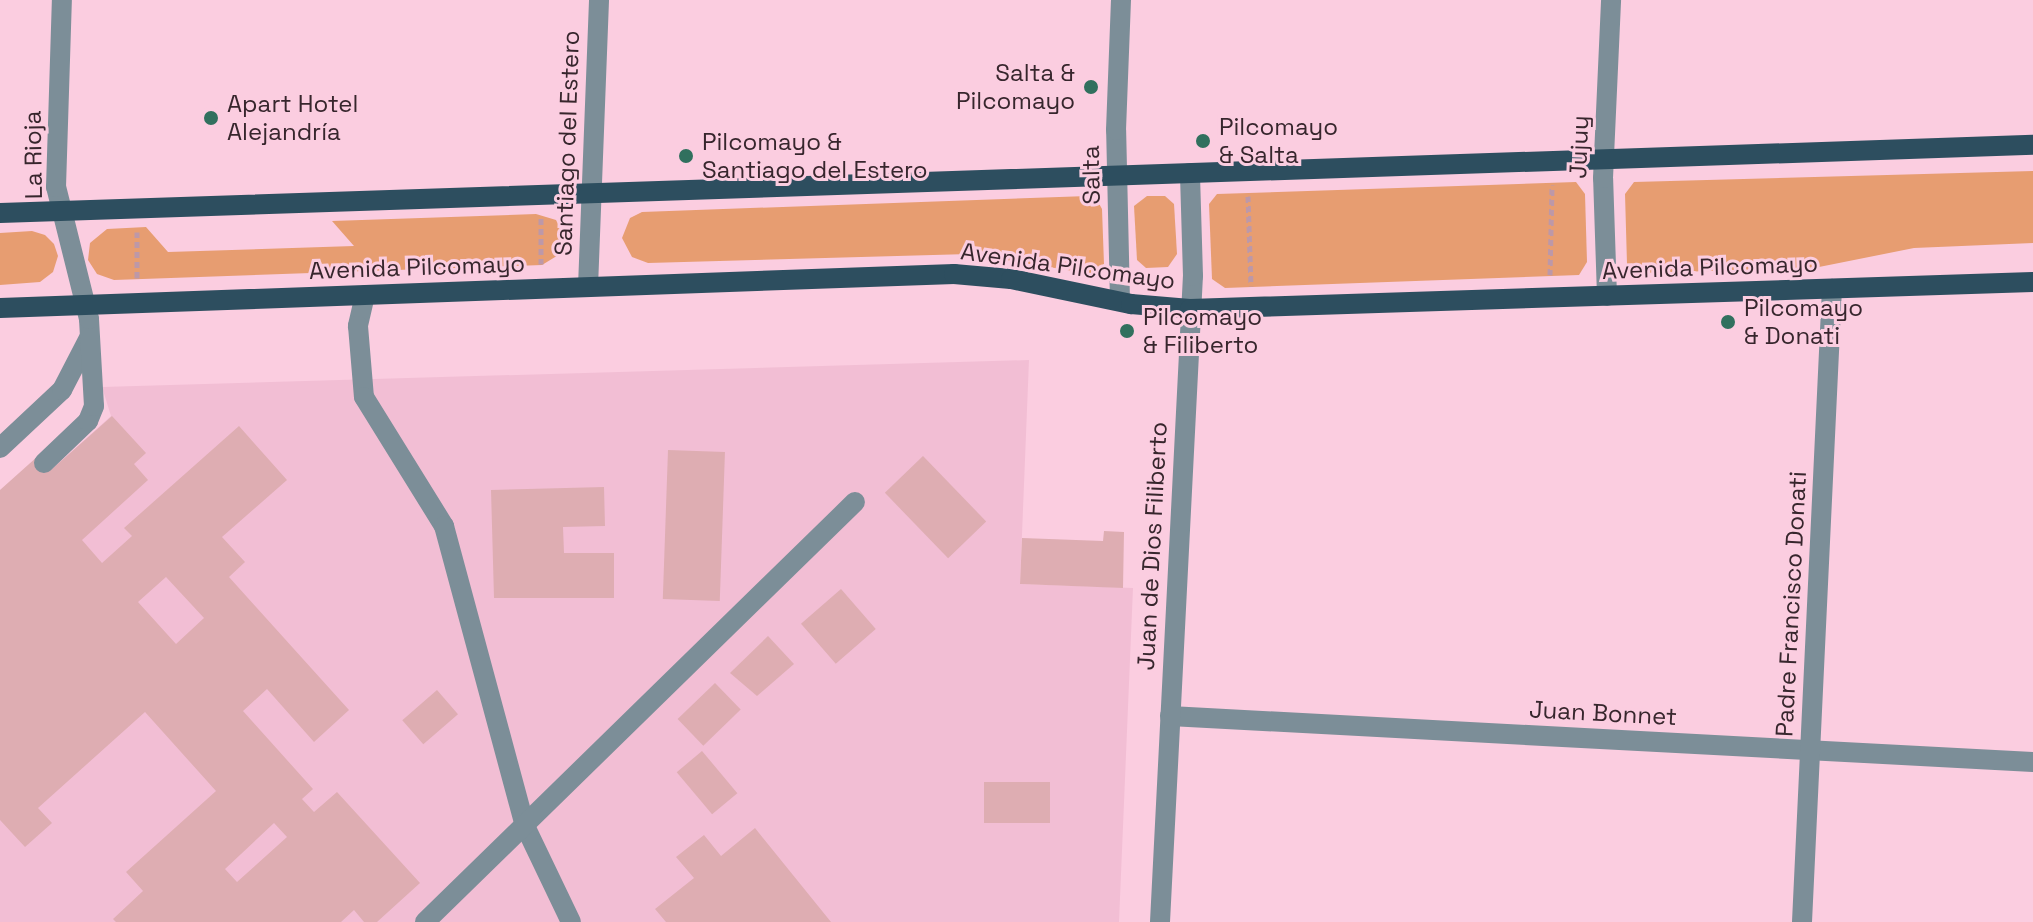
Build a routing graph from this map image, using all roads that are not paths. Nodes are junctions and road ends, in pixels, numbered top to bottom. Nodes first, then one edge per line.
1 (62, 0) edge
2 (599, 0) edge
3 (1121, 0) edge
4 (1611, 0) edge
5 (2033, 145) edge
6 (1604, 159) junction
7 (1190, 173) junction
8 (1117, 176) junction
9 (591, 193) junction
10 (61, 211) junction
11 (0, 213) edge
12 (2033, 282) edge
13 (588, 287) junction
14 (1832, 289) junction
15 (365, 295) junction
16 (1607, 296) junction
17 (1120, 301) junction
18 (86, 305) junction
19 (0, 308) edge
20 (1190, 309) junction
21 (90, 334) junction
22 (0, 448) edge
23 (44, 463) dead end
24 (855, 502) dead end
25 (1170, 716) junction
26 (1810, 750) junction
27 (2033, 762) edge
28 (525, 826) junction
29 (425, 922) edge
30 (571, 922) edge
31 (1160, 922) edge
32 (1802, 922) edge

1 - 10 street, La Rioja
2 - 9 street, Santiago del Estero
3 - 8 street, Salta
4 - 6 street, Jujuy
5 - 6 main road
6 - 7 main road
6 - 16 street, Jujuy
7 - 8 main road
7 - 20 street, Juan de Dios Filiberto
8 - 9 main road
8 - 17 street, Salta
9 - 10 main road
9 - 13 street, Santiago del Estero
10 - 11 main road
10 - 18 street, La Rioja
12 - 14 main road, Avenida Pilcomayo
13 - 15 main road, Avenida Pilcomayo
13 - 17 main road, Avenida Pilcomayo
14 - 16 main road, Avenida Pilcomayo
14 - 26 street, Padre Francisco Donati
15 - 18 main road, Avenida Pilcomayo
15 - 28 street
16 - 20 main road, Avenida Pilcomayo
17 - 20 main road, Avenida Pilcomayo
18 - 19 main road, Avenida Pilcomayo
18 - 21 street, La Rioja
20 - 25 street, Juan de Dios Filiberto
21 - 22 street
21 - 23 street, La Rioja
24 - 28 street
25 - 26 street, Juan Bonnet
25 - 31 street, Juan de Dios Filiberto
26 - 27 street, Juan Bonnet
26 - 32 street, Padre Francisco Donati
28 - 29 street
28 - 30 street

